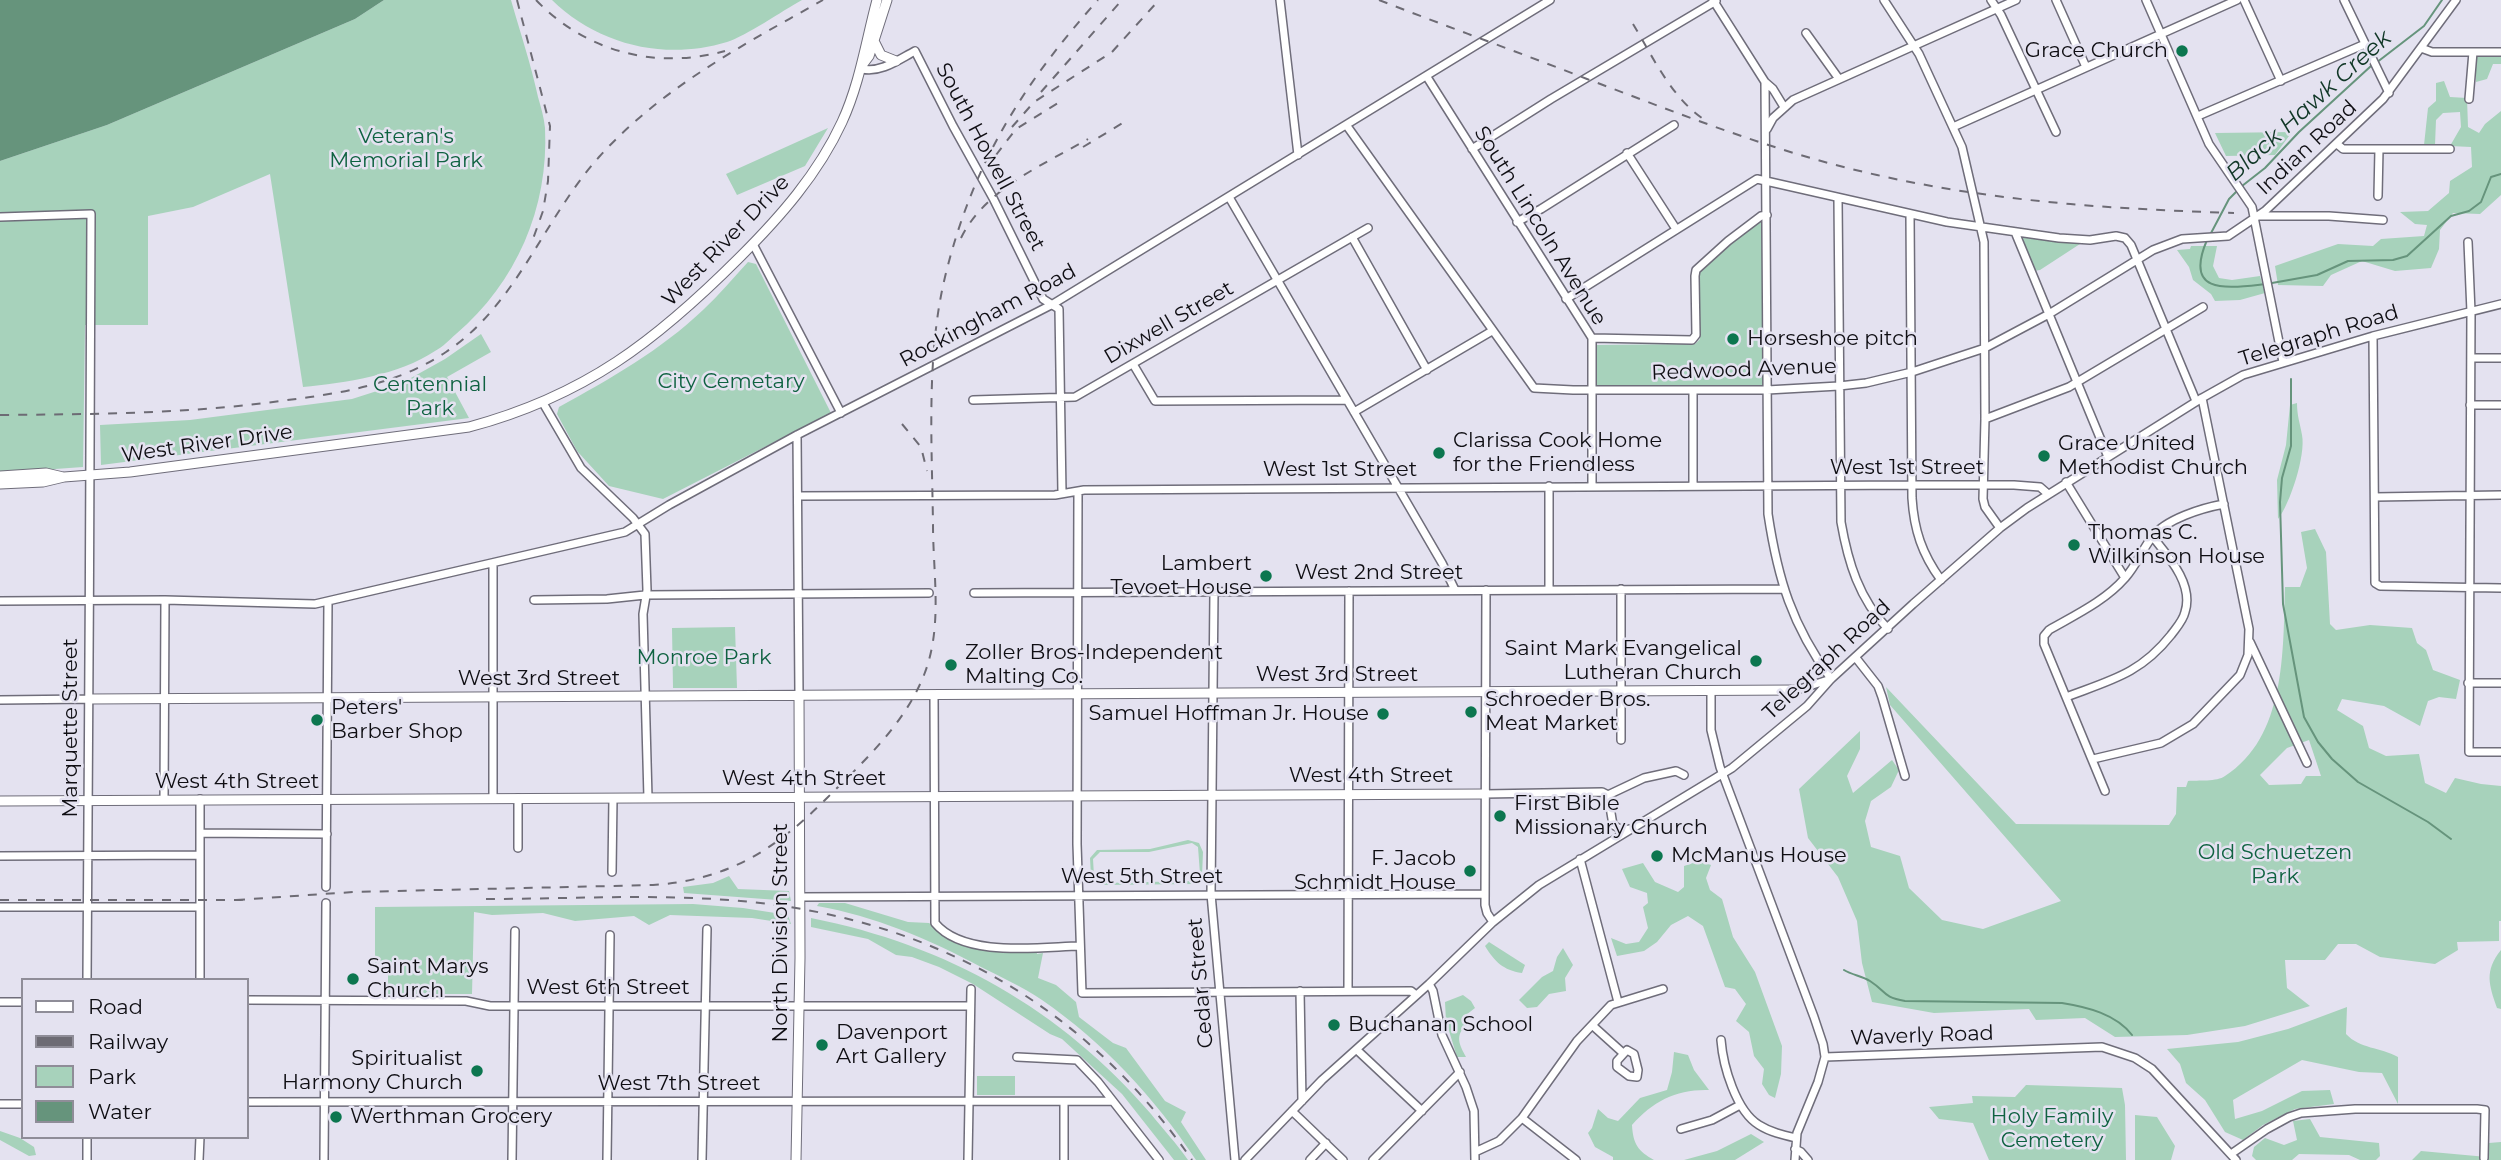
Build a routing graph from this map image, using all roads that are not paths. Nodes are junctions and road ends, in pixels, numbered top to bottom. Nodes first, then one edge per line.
1 (877, 0) edge
2 (887, 0) edge
3 (1280, 0) edge
4 (1550, 0) edge
5 (1885, 0) edge
6 (1991, 0) edge
7 (2016, 0) edge
8 (2056, 0) edge
9 (2146, 0) edge
10 (2237, 0) edge
11 (2244, 0) edge
12 (2344, 0) edge
13 (2456, 0) edge
14 (1715, 1) edge
15 (1997, 9) junction
16 (1807, 33) dead end
17 (2161, 34) junction
18 (874, 41) junction
19 (2365, 44) junction
20 (1914, 45) junction
21 (2421, 48) junction
22 (2473, 52) junction
23 (2501, 52) edge
24 (895, 61) junction
25 (862, 67) junction
26 (2086, 67) junction
27 (1426, 77) junction
28 (1839, 79) junction
29 (2281, 80) junction
30 (1765, 82) junction
31 (2035, 89) junction
32 (2389, 93) junction
33 (2469, 99) dead end
34 (1784, 107) junction
35 (2198, 116) junction
36 (1674, 125) dead end
37 (1347, 126) junction
38 (1952, 127) junction
39 (1767, 129) junction
40 (2056, 132) dead end
41 (2337, 144) junction
42 (1472, 149) junction
43 (2378, 149) junction
44 (2450, 149) dead end
45 (1627, 153) junction
46 (1298, 155) junction
47 (1766, 180) junction
48 (2378, 196) dead end
49 (1230, 197) junction
50 (1838, 199) junction
51 (1767, 215) junction
52 (1910, 215) junction
53 (0, 217) edge
54 (2257, 217) junction
55 (2383, 220) dead end
56 (1517, 222) junction
57 (1981, 227) junction
58 (1368, 228) dead end
59 (1676, 229) junction
60 (2015, 232) junction
61 (1352, 237) junction
62 (2214, 237) joint
63 (2468, 242) dead end
64 (753, 244) junction
65 (2137, 259) junction
66 (1278, 280) junction
67 (1566, 299) junction
68 (1053, 304) junction
69 (2501, 304) edge
70 (2203, 307) dead end
71 (2470, 312) junction
72 (2049, 314) junction
73 (1492, 331) junction
74 (2167, 331) junction
75 (2374, 336) junction
76 (1592, 338) junction
77 (1985, 348) junction
78 (2470, 358) junction
79 (2501, 358) edge
80 (2283, 362) junction
81 (1133, 364) junction
82 (1427, 370) junction
83 (1912, 372) junction
84 (2076, 384) junction
85 (1839, 386) junction
86 (1693, 390) junction
87 (1767, 390) junction
88 (1592, 391) junction
89 (1061, 399) junction
90 (973, 400) dead end
91 (1348, 400) junction
92 (2199, 400) junction
93 (543, 403) junction
94 (2470, 405) junction
95 (2501, 405) edge
96 (1354, 412) junction
97 (841, 413) junction
98 (1985, 419) junction
99 (797, 435) junction
100 (2108, 457) junction
101 (89, 475) junction
102 (0, 476) edge
103 (64, 477) junction
104 (2066, 482) junction
105 (0, 484) edge
106 (1693, 485) junction
107 (1768, 485) junction
108 (1839, 485) junction
109 (1912, 485) junction
110 (1985, 485) junction
111 (1549, 486) junction
112 (1592, 486) junction
113 (1398, 488) junction
114 (1078, 492) junction
115 (1062, 493) junction
116 (2048, 494) junction
117 (2501, 495) edge
118 (798, 496) junction
119 (2469, 496) junction
120 (2375, 497) junction
121 (2224, 504) junction
122 (638, 525) junction
123 (2000, 528) junction
124 (2152, 536) junction
125 (493, 564) junction
126 (2125, 578) junction
127 (1941, 580) junction
128 (2468, 588) junction
129 (2501, 588) edge
130 (1620, 589) junction
131 (1783, 589) junction
132 (1455, 590) junction
133 (1486, 590) junction
134 (1549, 590) junction
135 (1349, 591) junction
136 (1214, 592) junction
137 (929, 593) dead end
138 (974, 593) dead end
139 (1077, 593) junction
140 (798, 594) junction
141 (645, 595) junction
142 (88, 600) junction
143 (164, 600) junction
144 (534, 600) dead end
145 (0, 601) edge
146 (328, 603) junction
147 (1888, 629) junction
148 (2250, 642) junction
149 (1856, 657) junction
150 (1832, 679) junction
151 (2468, 683) junction
152 (2501, 683) edge
153 (1797, 690) junction
154 (1622, 691) junction
155 (1711, 691) junction
156 (1350, 692) junction
157 (1486, 692) junction
158 (1214, 693) junction
159 (1077, 694) junction
160 (799, 695) junction
161 (934, 695) junction
162 (646, 696) junction
163 (494, 697) junction
164 (2066, 697) junction
165 (327, 698) junction
166 (89, 699) junction
167 (164, 699) junction
168 (0, 700) edge
169 (1807, 706) junction
170 (1621, 740) dead end
171 (2501, 752) edge
172 (2093, 759) junction
173 (2307, 762) dead end
174 (1684, 775) dead end
175 (1722, 775) junction
176 (1905, 776) dead end
177 (2105, 791) dead end
178 (1213, 794) junction
179 (1349, 794) junction
180 (1485, 794) junction
181 (1077, 795) junction
182 (1608, 795) junction
183 (935, 796) junction
184 (799, 797) junction
185 (493, 798) junction
186 (518, 798) junction
187 (613, 798) junction
188 (648, 798) junction
189 (200, 799) junction
190 (327, 799) junction
191 (90, 800) junction
192 (164, 800) junction
193 (0, 801) edge
194 (1613, 825) junction
195 (1632, 828) junction
196 (200, 833) junction
197 (327, 834) junction
198 (1610, 841) junction
199 (517, 848) dead end
200 (88, 855) junction
201 (200, 855) junction
202 (0, 856) edge
203 (1580, 859) junction
204 (612, 872) dead end
205 (326, 887) dead end
206 (1211, 894) junction
207 (1349, 894) junction
208 (1485, 894) junction
209 (1078, 895) junction
210 (800, 897) junction
211 (935, 897) junction
212 (326, 903) dead end
213 (200, 906) junction
214 (0, 907) edge
215 (88, 907) junction
216 (1493, 922) junction
217 (706, 929) dead end
218 (514, 931) dead end
219 (610, 935) dead end
220 (1080, 946) junction
221 (87, 978) edge
222 (200, 978) edge
223 (1429, 984) junction
224 (971, 989) dead end
225 (1663, 989) dead end
226 (1300, 991) junction
227 (1348, 991) junction
228 (1220, 992) junction
229 (1416, 995) junction
230 (248, 1000) edge
231 (325, 1001) junction
232 (0, 1002) edge
233 (21, 1002) edge
234 (1618, 1002) junction
235 (799, 1005) junction
236 (514, 1006) junction
237 (609, 1006) junction
238 (704, 1006) junction
239 (970, 1006) junction
240 (1592, 1025) junction
241 (1721, 1040) dead end
242 (1357, 1050) junction
243 (1992, 1051) junction
244 (1623, 1053) dead end
245 (1017, 1057) dead end
246 (1825, 1057) junction
247 (1995, 1061) dead end
248 (1460, 1072) junction
249 (703, 1101) junction
250 (1112, 1101) junction
251 (1302, 1101) junction
252 (248, 1102) edge
253 (325, 1102) junction
254 (514, 1102) junction
255 (608, 1102) junction
256 (797, 1102) junction
257 (970, 1102) junction
258 (1064, 1102) junction
259 (0, 1104) edge
260 (21, 1104) edge
261 (1740, 1105) junction
262 (1292, 1111) junction
263 (1422, 1111) junction
264 (1522, 1118) junction
265 (1681, 1129) dead end
266 (1796, 1138) junction
267 (87, 1139) edge
268 (200, 1139) edge
269 (1326, 1143) junction
270 (1795, 1149) junction
271 (1475, 1156) edge
272 (2234, 1157) edge
273 (2484, 1158) dead end
274 (87, 1160) edge
275 (200, 1160) edge
276 (324, 1160) edge
277 (512, 1160) edge
278 (607, 1160) edge
279 (702, 1160) edge
280 (796, 1160) edge
281 (968, 1160) edge
282 (1064, 1160) edge
283 (1159, 1160) edge
284 (1236, 1160) edge
285 (1245, 1160) edge
286 (1310, 1160) edge
287 (1343, 1160) edge
288 (1373, 1160) edge
289 (1576, 1160) edge
290 (1795, 1160) edge
291 (1808, 1160) edge

1 - 25 main road, West River Drive
2 - 18 main road, West River Drive
3 - 46 street
4 - 27 street, Rockingham Road
5 - 20 street
6 - 15 street
7 - 15 street
8 - 26 street
9 - 17 street
10 - 17 street
11 - 29 street
12 - 19 street
13 - 21 street, Indian Road
14 - 30 street
14 - 42 street
15 - 20 street
15 - 31 street
16 - 28 street
17 - 26 street
17 - 35 street
18 - 24 main road
18 - 25 main road, West River Drive
19 - 29 street
19 - 32 street
20 - 28 street
20 - 38 street
21 - 22 street
21 - 32 street, Indian Road
22 - 23 street
22 - 33 street
24 - 25 street, South Howell Street
24 - 68 street, South Howell Street
25 - 64 main road, West River Drive
26 - 31 street
27 - 37 street, Rockingham Road
27 - 42 street, South Lincoln Avenue
28 - 34 street
29 - 35 street
30 - 34 street
30 - 39 street
31 - 38 street
31 - 40 street
32 - 41 street, Indian Road
34 - 39 street
35 - 54 street
36 - 45 street
37 - 46 street, Rockingham Road
37 - 73 street
38 - 57 street
39 - 47 street
41 - 43 street
41 - 54 street, Indian Road
42 - 56 street, South Lincoln Avenue
43 - 44 street
43 - 48 street
45 - 56 street
45 - 59 street
46 - 49 street, Rockingham Road
47 - 50 street
47 - 51 street
47 - 59 street
49 - 66 street
49 - 68 street, Rockingham Road
50 - 52 street
50 - 85 street
51 - 76 street
51 - 87 street
52 - 57 street
52 - 83 street
53 - 101 street, Marquette Street
54 - 55 street
54 - 62 street, Indian Road
54 - 80 street
56 - 67 street, South Lincoln Avenue
57 - 60 street
57 - 77 street
58 - 61 street, Dixwell Street
59 - 67 street
60 - 65 street
60 - 72 street
61 - 66 street, Dixwell Street
61 - 82 street
62 - 65 street, Redwood Avenue
63 - 71 street
64 - 93 main road, West River Drive
64 - 97 street
65 - 72 street, Redwood Avenue
65 - 74 street
66 - 81 street, Dixwell Street
66 - 91 street
67 - 76 street, South Lincoln Avenue
68 - 89 street, South Howell Street
68 - 97 street, Rockingham Road
69 - 71 street, Telegraph Road
70 - 74 street
71 - 75 street, Telegraph Road
71 - 78 street
72 - 77 street, Redwood Avenue
72 - 84 street
73 - 82 street
73 - 88 street, Redwood Avenue
74 - 84 street
74 - 92 street
75 - 80 street, Telegraph Road
75 - 120 street
76 - 88 street, South Lincoln Avenue
77 - 83 street, Redwood Avenue
77 - 98 street
78 - 79 street
78 - 94 street
80 - 92 street, Telegraph Road
81 - 89 street, Dixwell Street
81 - 91 street
82 - 96 street
83 - 85 street, Redwood Avenue
83 - 109 street
84 - 98 street
84 - 100 street
85 - 87 street, Redwood Avenue
85 - 108 street
86 - 87 street, Redwood Avenue
86 - 88 street, Redwood Avenue
86 - 106 street
87 - 107 street
88 - 112 street, South Lincoln Avenue
89 - 90 street, Dixwell Street
89 - 115 street, South Howell Street
91 - 96 street
92 - 100 street, Telegraph Road
92 - 121 street
93 - 101 main road, West River Drive
93 - 122 street
94 - 95 street
94 - 119 street
96 - 113 street
97 - 99 street, Rockingham Road
98 - 110 street
99 - 118 street, North Division Street
99 - 122 street, Rockingham Road
100 - 104 street, Telegraph Road
101 - 103 main road, West River Drive
101 - 142 street, Marquette Street
102 - 103 main road, West River Drive
103 - 105 main road, West River Drive
104 - 116 street, Telegraph Road
104 - 126 street
106 - 107 street, West 1st Street
106 - 112 street, West 1st Street
107 - 108 street, West 1st Street
107 - 131 street
108 - 109 street, West 1st Street
108 - 147 street
109 - 110 street, West 1st Street
109 - 127 street
110 - 116 street, West 1st Street
110 - 123 street
111 - 112 street, West 1st Street
111 - 113 street, West 1st Street
111 - 134 street
113 - 114 street, West 1st Street
113 - 132 street
114 - 115 street, West 1st Street
114 - 139 street
115 - 118 street, West 1st Street
116 - 123 street, Telegraph Road
117 - 119 street
118 - 140 street, North Division Street
119 - 120 street
119 - 128 street
120 - 128 street
121 - 124 street
121 - 148 street
122 - 125 street, Rockingham Road
122 - 141 street
123 - 127 street, Telegraph Road
124 - 126 street
124 - 164 street
125 - 146 street, Rockingham Road
125 - 163 street
126 - 164 street
127 - 147 street, Telegraph Road
128 - 129 street
128 - 151 street
130 - 131 street, West 2nd Street
130 - 134 street, West 2nd Street
130 - 154 street
131 - 150 street
132 - 133 street, West 2nd Street
132 - 135 street, West 2nd Street
133 - 134 street, West 2nd Street
133 - 157 street
135 - 136 street, West 2nd Street
135 - 156 street
136 - 139 street, West 2nd Street
136 - 158 street, Cedar Street
137 - 140 street
138 - 139 street, West 2nd Street
139 - 159 street
140 - 141 street
140 - 160 street, North Division Street
141 - 144 street
141 - 162 street
142 - 143 street
142 - 145 street
142 - 166 street, Marquette Street
143 - 146 street
143 - 167 street
146 - 165 street
147 - 149 street, Telegraph Road
148 - 172 street
148 - 173 street
149 - 150 street, Telegraph Road
149 - 176 street
150 - 153 street, West 3rd Street
150 - 169 street, Telegraph Road
151 - 152 street
151 - 171 street
153 - 155 main road, West 3rd Street
153 - 169 street
154 - 155 main road, West 3rd Street
154 - 157 main road, West 3rd Street
154 - 170 street
155 - 175 street, Waverly Road
156 - 157 main road, West 3rd Street
156 - 158 main road, West 3rd Street
156 - 179 street
157 - 180 street
158 - 159 main road, West 3rd Street
158 - 178 street, Cedar Street
159 - 161 main road, West 3rd Street
159 - 181 street
160 - 161 main road, West 3rd Street
160 - 162 main road, West 3rd Street
160 - 184 main road, North Division Street
161 - 183 street
162 - 163 main road, West 3rd Street
162 - 188 street
163 - 165 main road, West 3rd Street
163 - 185 street
164 - 172 street
165 - 167 main road, West 3rd Street
165 - 190 street
166 - 167 main road, West 3rd Street
166 - 168 street, West 3rd Street
166 - 191 street, Marquette Street
167 - 192 street
169 - 175 street, Telegraph Road
172 - 177 street
174 - 182 street
175 - 195 street, Telegraph Road
175 - 246 street, Waverly Road
178 - 179 main road, West 4th Street
178 - 181 main road, West 4th Street
178 - 206 street, Cedar Street
179 - 180 main road, West 4th Street
179 - 207 street
180 - 182 street, West 4th Street
180 - 208 street
181 - 183 main road, West 4th Street
181 - 209 street
182 - 194 street
183 - 184 main road, West 4th Street
183 - 211 street
184 - 188 main road, West 4th Street
184 - 210 main road, North Division Street
185 - 186 main road, West 4th Street
185 - 190 main road, West 4th Street
186 - 187 main road, West 4th Street
186 - 199 street
187 - 188 main road, West 4th Street
187 - 204 street
189 - 190 main road, West 4th Street
189 - 192 main road, West 4th Street
189 - 196 street
190 - 197 street
191 - 192 main road, West 4th Street
191 - 193 main road, West 4th Street
191 - 200 street, Marquette Street
194 - 195 street
194 - 198 street
195 - 198 street, Telegraph Road
196 - 197 street
196 - 201 street
197 - 205 street
198 - 203 street, Telegraph Road
200 - 201 street
200 - 202 street
200 - 215 street, Marquette Street
201 - 213 street
203 - 216 street, Telegraph Road
203 - 234 street
206 - 207 street, West 5th Street
206 - 209 street, West 5th Street
206 - 228 street, Cedar Street
207 - 208 street, West 5th Street
207 - 227 street
208 - 216 street
209 - 211 street, West 5th Street
209 - 220 street
210 - 211 street, West 5th Street
210 - 235 main road, North Division Street
211 - 220 street
212 - 231 street
213 - 215 street
213 - 222 street
214 - 215 street
215 - 221 street, Marquette Street
216 - 223 street, Telegraph Road
217 - 238 street
218 - 236 street
219 - 237 street
220 - 228 street
223 - 229 street, Telegraph Road
223 - 248 street
224 - 239 street
225 - 234 street
226 - 227 street
226 - 228 street
226 - 251 street
227 - 229 street
228 - 284 street, Cedar Street
229 - 242 street, Telegraph Road
230 - 231 street, West 6th Street
231 - 236 street, West 6th Street
231 - 253 street
232 - 233 street
234 - 240 street
235 - 238 street, West 6th Street
235 - 239 street, West 6th Street
235 - 256 main road, North Division Street
236 - 237 street, West 6th Street
236 - 254 street
237 - 238 street, West 6th Street
237 - 255 street
238 - 249 street
239 - 257 street
240 - 244 street
240 - 264 street
241 - 261 street
242 - 251 street, Telegraph Road
242 - 263 street
243 - 246 street, Waverly Road
243 - 247 street
243 - 272 street, Waverly Road
245 - 250 street
246 - 266 street
248 - 263 street
248 - 271 street
249 - 255 street, West 7th Street
249 - 256 street, West 7th Street
249 - 279 street
250 - 258 street, West 7th Street
250 - 283 street
251 - 262 street, Telegraph Road
252 - 253 street, West 7th Street
253 - 254 street, West 7th Street
253 - 276 street
254 - 255 street, West 7th Street
254 - 277 street
255 - 278 street
256 - 257 street, West 7th Street
256 - 280 main road, North Division Street
257 - 258 street, West 7th Street
257 - 281 street
258 - 282 street
259 - 260 street
261 - 265 street
261 - 266 street
262 - 269 street
262 - 285 street, Telegraph Road
263 - 288 street
264 - 271 street
264 - 289 street
266 - 270 street
267 - 274 street
268 - 275 street
269 - 286 street
269 - 287 street
270 - 290 street
270 - 291 street
272 - 273 street

